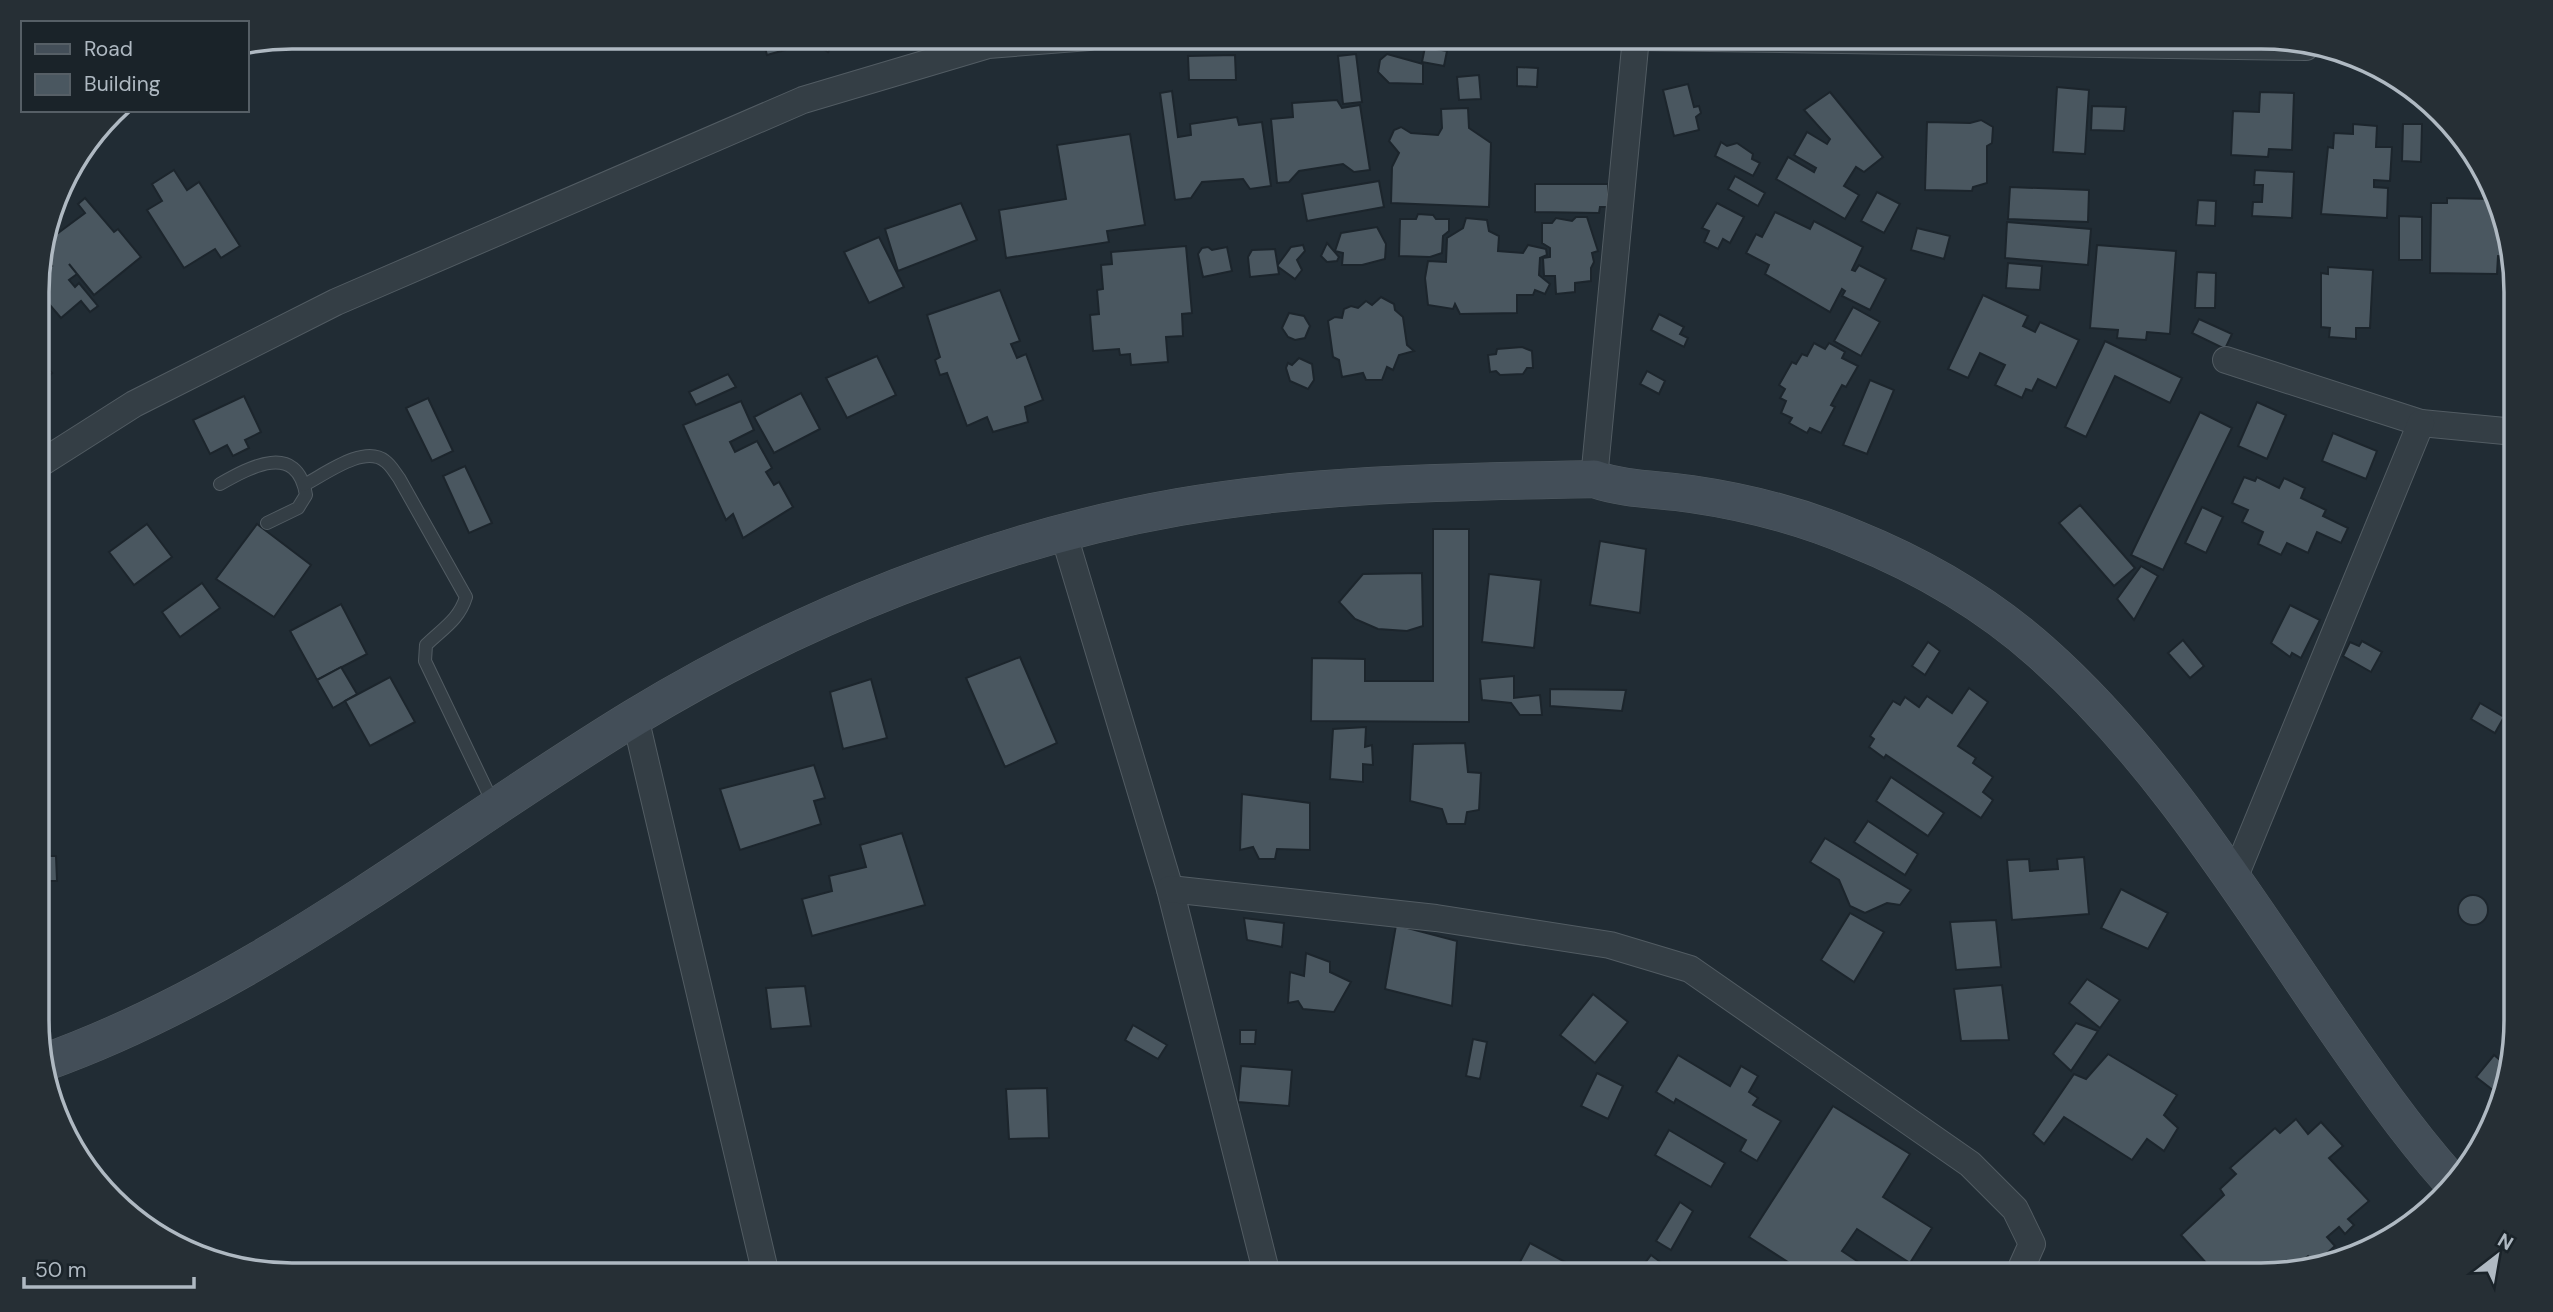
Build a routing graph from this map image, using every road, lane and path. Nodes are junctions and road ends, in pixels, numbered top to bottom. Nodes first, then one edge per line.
1 (975, 49) edge
2 (1637, 49) edge
3 (2226, 360) dead end
4 (2421, 423) junction
5 (2504, 431) edge
6 (50, 458) edge
7 (1594, 479) junction
8 (220, 484) dead end
9 (304, 485) junction
10 (267, 523) dead end
11 (1065, 535) junction
12 (635, 717) junction
13 (495, 807) junction
14 (2234, 881) junction
15 (1170, 888) junction
16 (52, 1059) edge
17 (2447, 1176) edge
18 (2024, 1262) edge
19 (763, 1263) edge
20 (1264, 1263) edge

1 - 6 street
2 - 7 street
3 - 4 street
4 - 5 street
4 - 14 street
7 - 11 main road
7 - 14 main road
8 - 9 lane
9 - 10 lane
9 - 13 lane
11 - 12 main road
11 - 15 street
12 - 13 main road
12 - 19 street
13 - 16 main road
14 - 17 main road
15 - 18 street
15 - 20 street

